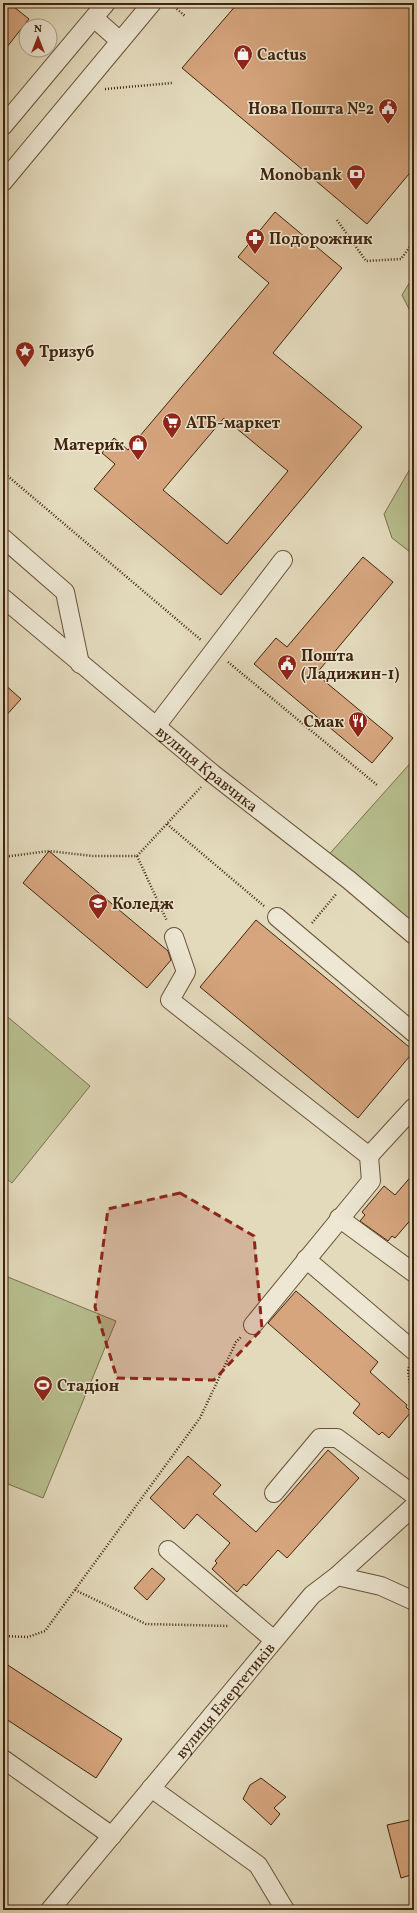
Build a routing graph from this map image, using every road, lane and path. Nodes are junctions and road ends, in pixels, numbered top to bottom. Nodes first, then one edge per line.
1 (106, 3) edge
2 (152, 3) edge
3 (170, 3) edge
4 (186, 16) dead end
5 (94, 18) junction
6 (120, 41) junction
7 (172, 83) dead end
8 (78, 91) junction
9 (3, 126) edge
10 (3, 182) edge
11 (337, 220) dead end
12 (414, 241) edge
13 (3, 472) edge
14 (3, 538) edge
15 (282, 560) dead end
16 (3, 598) edge
17 (213, 650) junction
18 (80, 664) junction
19 (157, 725) junction
20 (213, 774) junction
21 (377, 786) dead end
22 (167, 824) junction
23 (137, 856) junction
24 (3, 857) edge
25 (349, 880) junction
26 (277, 917) joint
27 (414, 935) edge
28 (174, 937) joint
29 (300, 937) junction
30 (414, 1033) edge
31 (414, 1107) edge
32 (369, 1156) junction
33 (340, 1218) junction
34 (306, 1259) junction
35 (414, 1273) edge
36 (252, 1325) joint
37 (412, 1358) edge
38 (414, 1408) edge
39 (274, 1493) dead end
40 (414, 1495) edge
41 (414, 1506) edge
42 (168, 1550) dead end
43 (337, 1576) junction
44 (75, 1590) junction
45 (414, 1602) edge
46 (259, 1627) junction
47 (3, 1636) edge
48 (274, 1640) junction
49 (3, 1759) edge
50 (151, 1788) junction
51 (112, 1836) junction
52 (50, 1910) edge
53 (285, 1910) edge

1 - 5 street
2 - 6 street
3 - 4 path
5 - 6 street
5 - 9 street
6 - 8 street
7 - 8 path
8 - 10 street
11 - 12 path
13 - 17 path
14 - 18 street
15 - 17 street
16 - 18 street, вулиця Кравчика
17 - 19 street
17 - 21 path
18 - 19 street, вулиця Кравчика
19 - 20 street, вулиця Кравчика
20 - 22 path
20 - 25 street, вулиця Кравчика
22 - 23 path
22 - 26 path
23 - 24 path
23 - 28 path
25 - 27 street, вулиця Кравчика
25 - 29 path
26 - 29 street
28 - 32 street
29 - 30 street
31 - 32 street
32 - 33 street
33 - 34 street
33 - 35 street
34 - 36 street
34 - 37 street
36 - 44 path
37 - 38 path
39 - 40 street
41 - 43 street, вулиця Енергетиків
42 - 46 street
43 - 45 street
43 - 48 street, вулиця Енергетиків
44 - 46 path
44 - 47 path
46 - 48 street
48 - 50 street, вулиця Енергетиків
49 - 51 street
50 - 51 street, вулиця Енергетиків
50 - 53 street
51 - 52 street, вулиця Енергетиків

